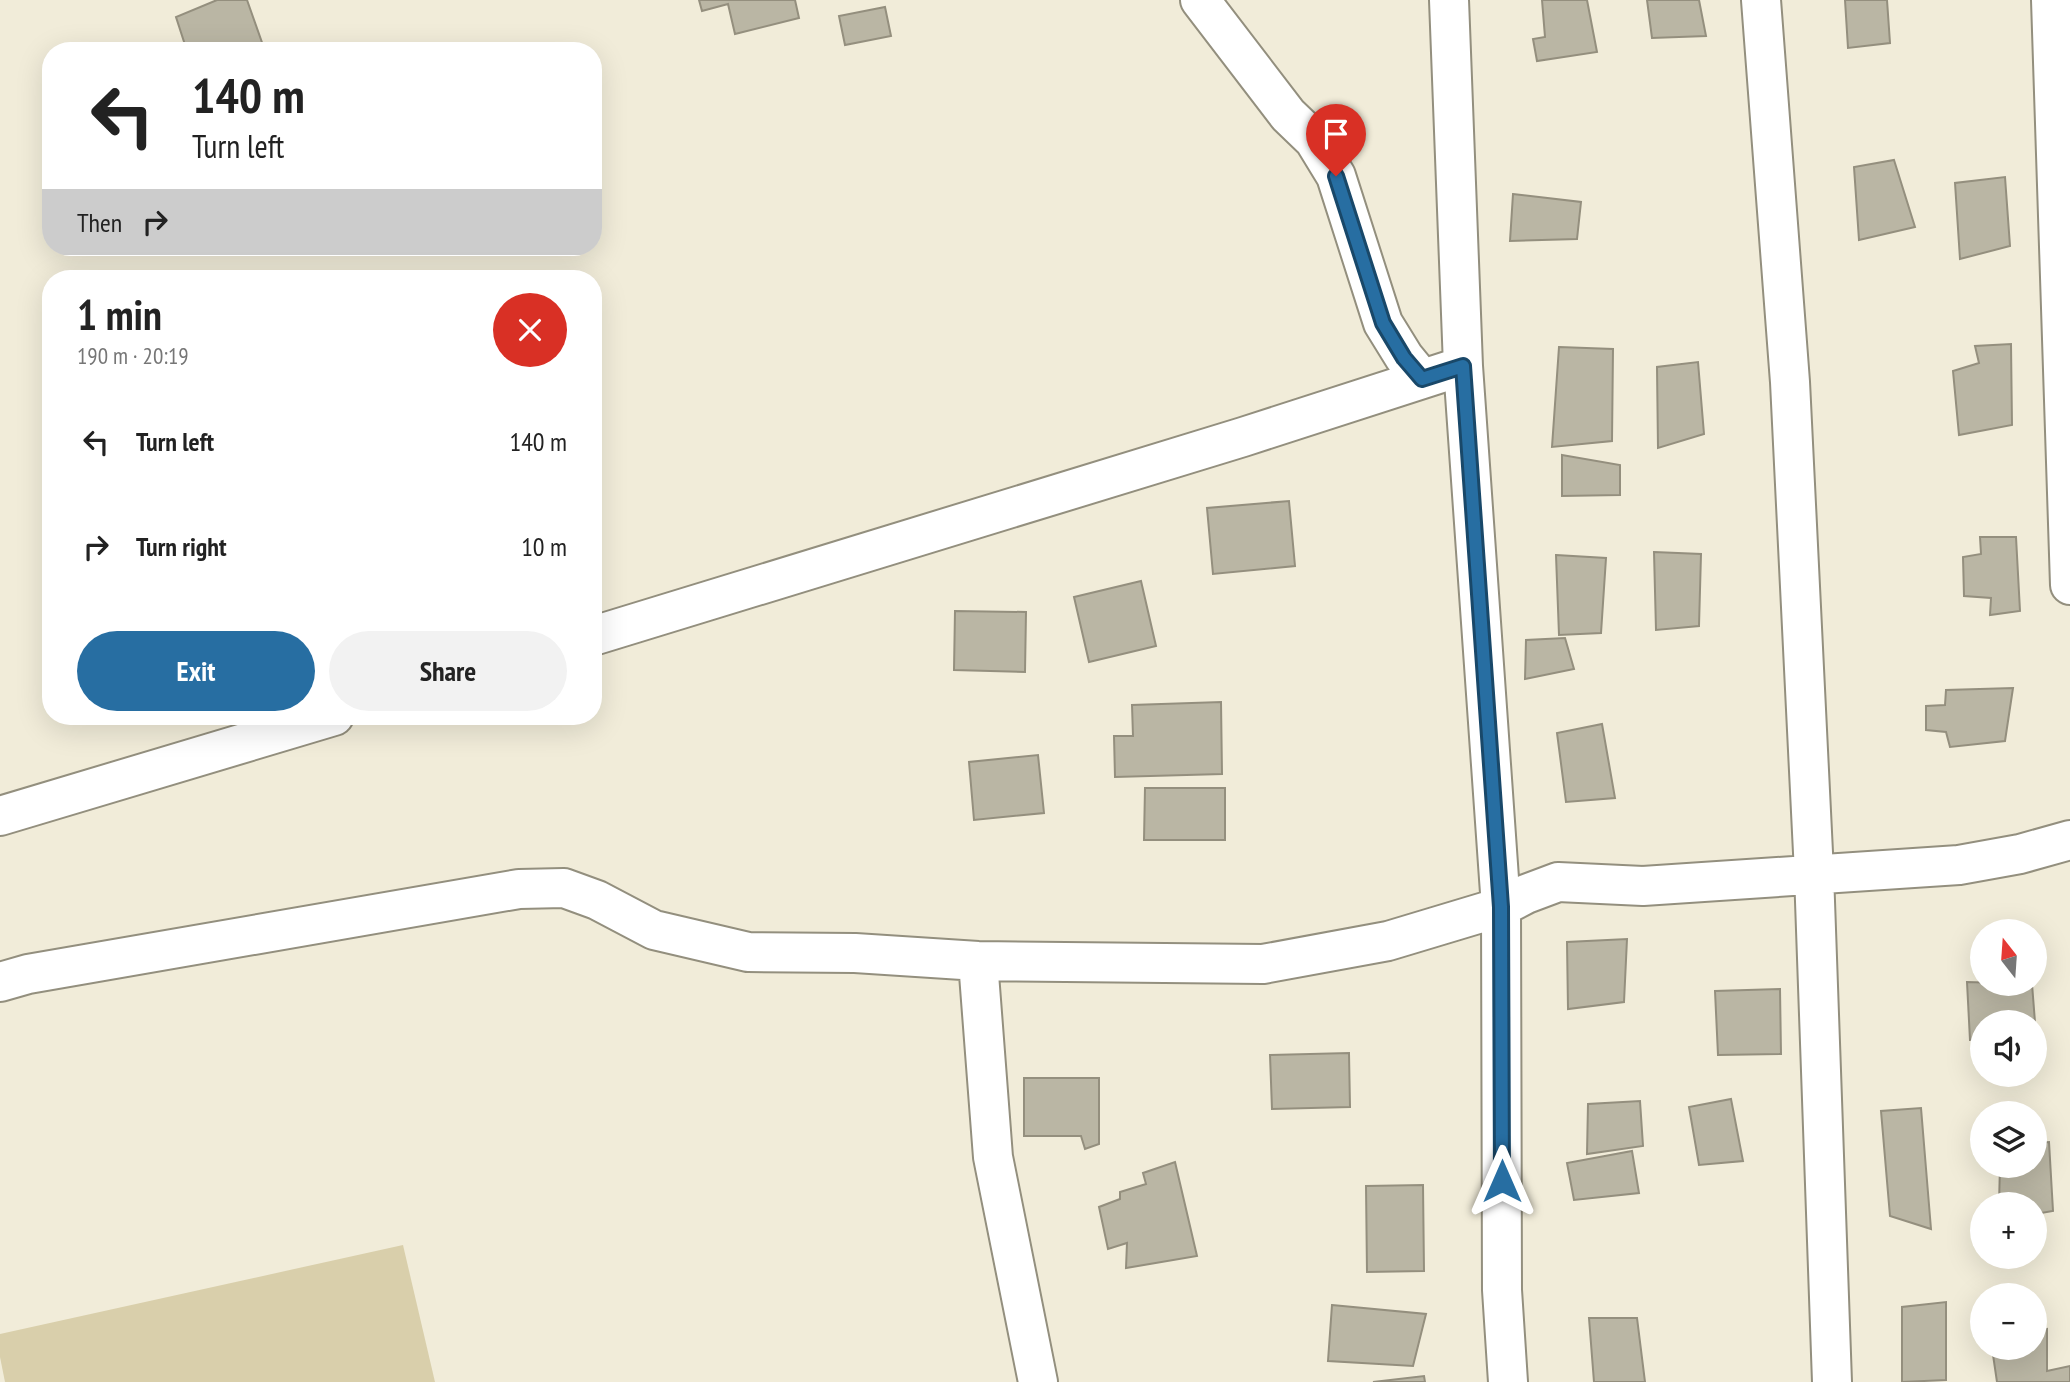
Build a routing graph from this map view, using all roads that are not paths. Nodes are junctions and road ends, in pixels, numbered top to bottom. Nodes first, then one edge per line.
1 (1200, 0) edge
2 (1449, 0) edge
3 (1761, 0) edge
4 (2051, 0) edge
5 (1463, 366) junction
6 (1422, 379) junction
7 (2070, 585) edge
8 (602, 633) edge
9 (304, 725) edge
10 (0, 816) edge
11 (2070, 840) edge
12 (1814, 873) junction
13 (1501, 907) junction
14 (978, 961) junction
15 (0, 982) edge
16 (1038, 1382) edge
17 (1508, 1382) edge
18 (1832, 1382) edge

1 - 6 street
2 - 5 street
3 - 12 street
4 - 7 street
5 - 6 street
5 - 13 street
6 - 8 street
9 - 10 street
11 - 12 street
12 - 13 street
12 - 18 street
13 - 14 street
13 - 17 street
14 - 15 street
14 - 16 street

